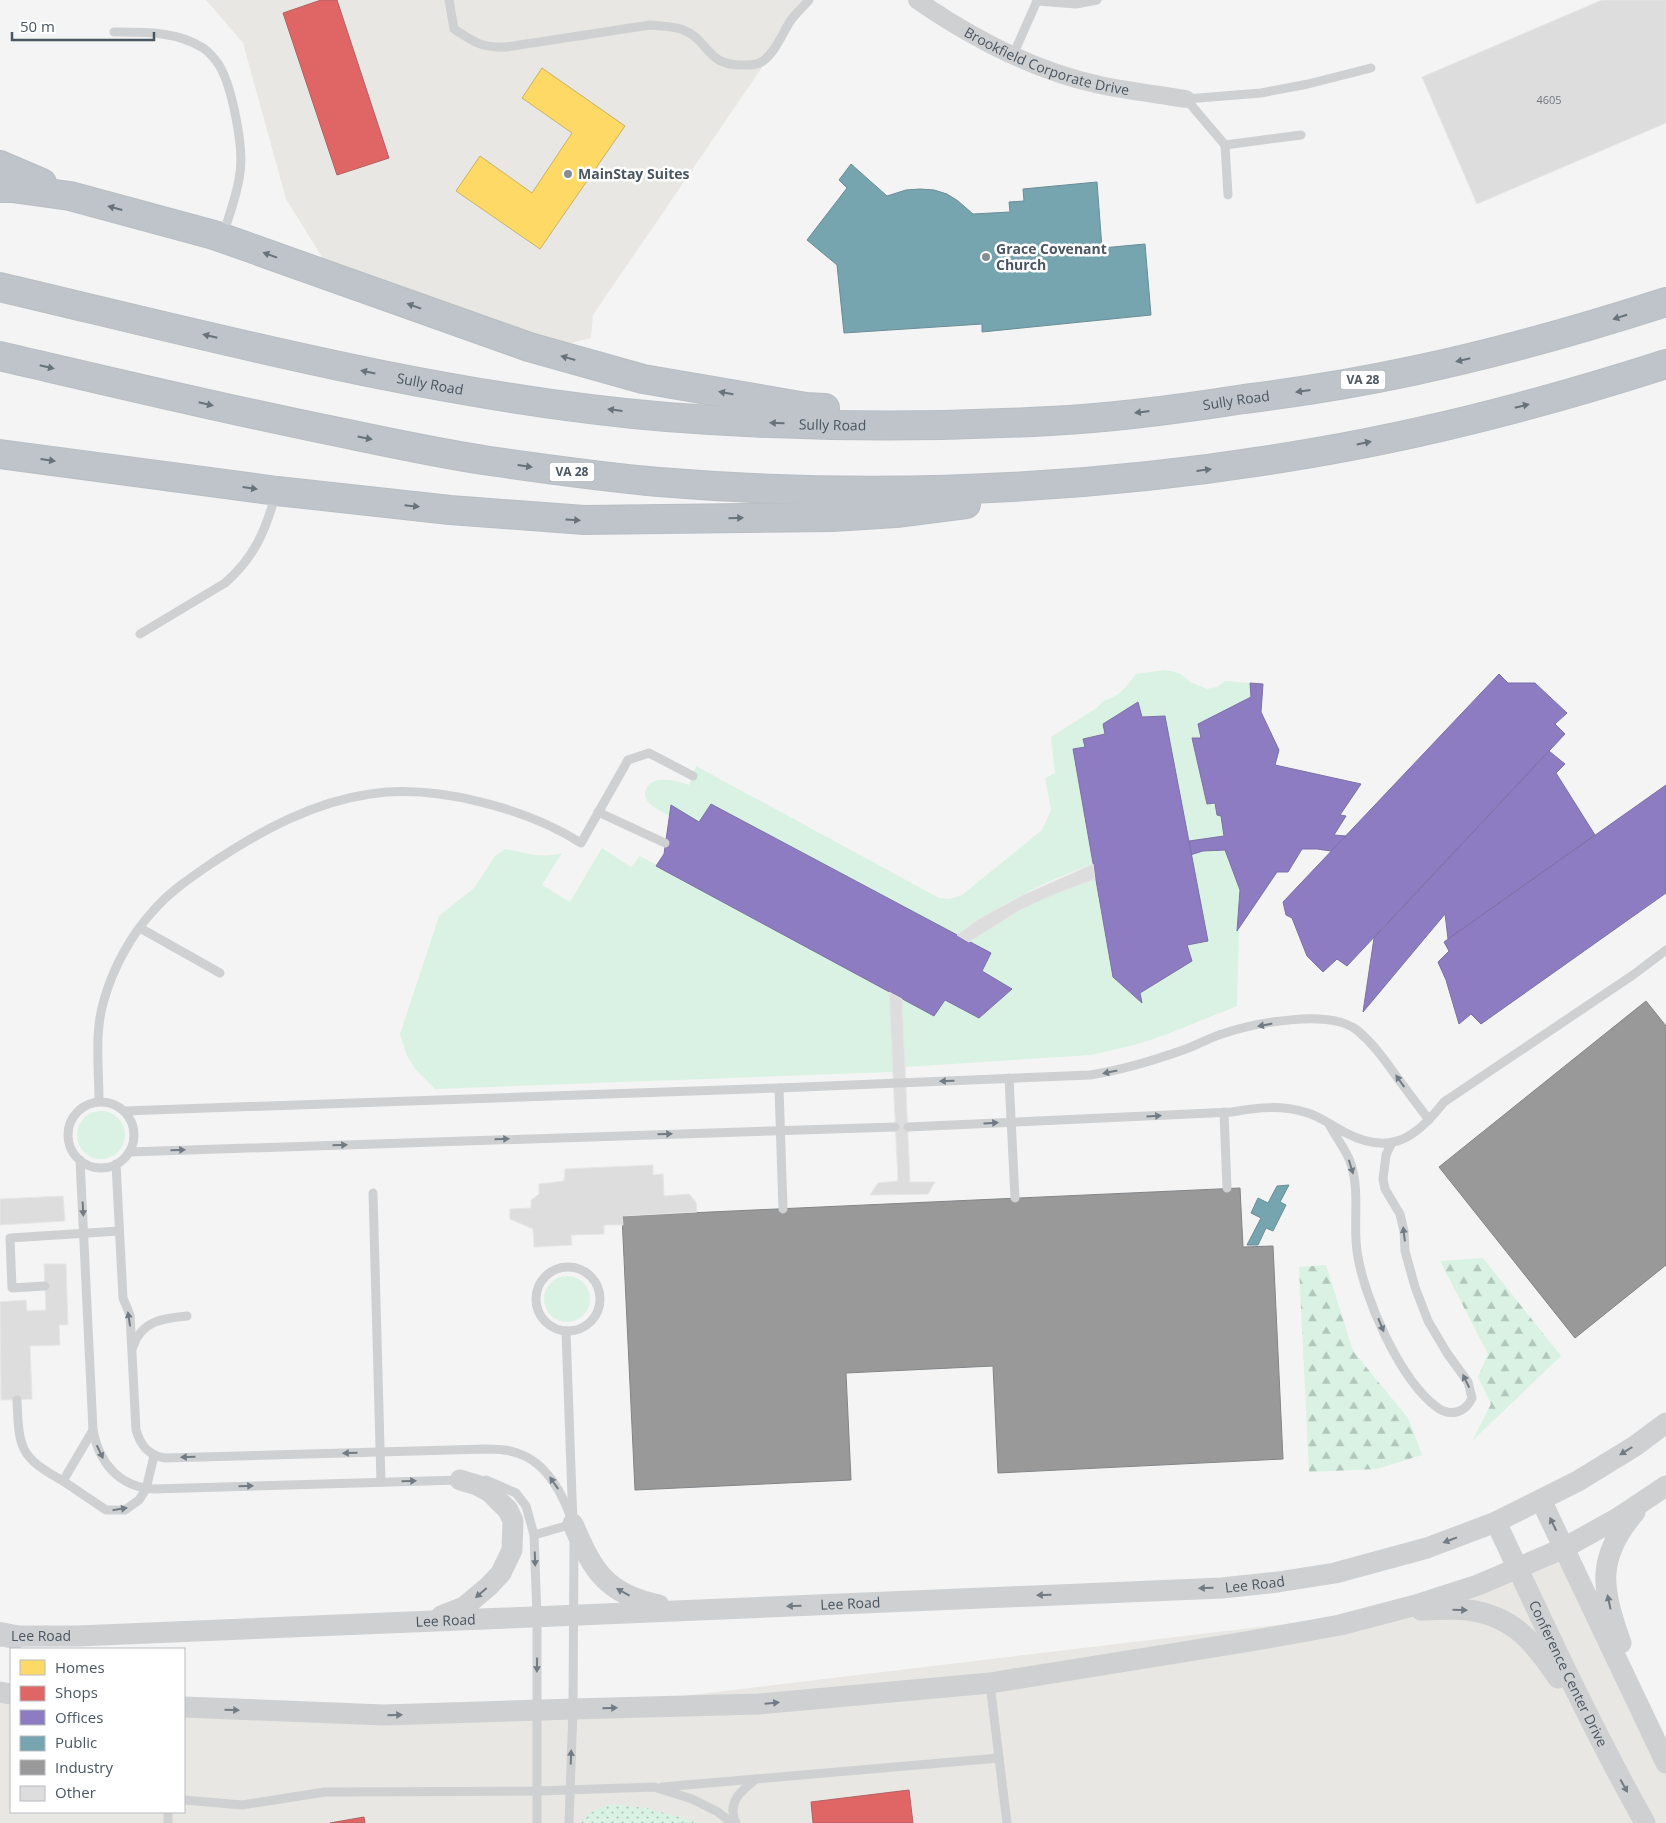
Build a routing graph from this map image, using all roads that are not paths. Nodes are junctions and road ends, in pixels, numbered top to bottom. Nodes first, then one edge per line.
1 (449, 0) edge
2 (809, 0) edge
3 (917, 0) edge
4 (1037, 0) edge
5 (1097, 0) edge
6 (114, 32) dead end
7 (1013, 55) junction
8 (1371, 68) dead end
9 (1186, 99) junction
10 (1301, 135) dead end
11 (1225, 145) junction
12 (0, 165) edge
13 (0, 188) edge
14 (1228, 195) dead end
15 (70, 196) junction
16 (222, 238) junction
17 (0, 287) edge
18 (1666, 302) edge
19 (0, 356) edge
20 (1666, 364) edge
21 (1053, 421) junction
22 (0, 454) edge
23 (1156, 476) junction
24 (277, 492) junction
25 (140, 634) dead end
26 (693, 776) dead end
27 (598, 812) junction
28 (666, 843) dead end
29 (140, 928) junction
30 (1666, 950) edge
31 (220, 973) dead end
32 (1010, 1078) junction
33 (778, 1088) junction
34 (99, 1102) junction
35 (124, 1111) junction
36 (1224, 1112) junction
37 (1429, 1120) junction
38 (1012, 1122) junction
39 (1329, 1124) junction
40 (895, 1127) dead end
41 (908, 1127) dead end
42 (780, 1130) junction
43 (1392, 1142) junction
44 (129, 1152) junction
45 (80, 1160) junction
46 (116, 1164) junction
47 (1227, 1188) dead end
48 (373, 1194) dead end
49 (1015, 1198) dead end
50 (782, 1209) dead end
51 (119, 1231) junction
52 (84, 1233) junction
53 (45, 1286) dead end
54 (187, 1316) dead end
55 (566, 1331) junction
56 (132, 1352) junction
57 (17, 1400) dead end
58 (1666, 1423) edge
59 (93, 1430) junction
60 (381, 1452) junction
61 (154, 1456) junction
62 (460, 1480) junction
63 (63, 1481) junction
64 (381, 1482) junction
65 (1666, 1486) edge
66 (146, 1489) junction
67 (1541, 1500) junction
68 (1646, 1500) junction
69 (1496, 1522) junction
70 (573, 1524) junction
71 (534, 1535) junction
72 (1564, 1548) junction
73 (1518, 1569) junction
74 (686, 1610) junction
75 (1393, 1611) junction
76 (574, 1614) junction
77 (537, 1616) junction
78 (430, 1621) junction
79 (5, 1636) edge
80 (990, 1683) junction
81 (185, 1708) edge
82 (574, 1709) junction
83 (536, 1710) junction
84 (1662, 1755) edge
85 (1609, 1756) junction
86 (999, 1758) junction
87 (757, 1778) junction
88 (654, 1787) junction
89 (570, 1790) junction
90 (537, 1791) junction
91 (185, 1800) edge
92 (537, 1823) edge
93 (569, 1823) edge
94 (732, 1823) edge
95 (736, 1823) edge
96 (1007, 1823) edge
97 (1645, 1823) edge

1 - 2 lane
3 - 7 street, Brookfield Corporate Drive
4 - 5 lane
4 - 7 lane
6 - 16 lane
7 - 9 street, Brookfield Corporate Drive
8 - 9 lane
9 - 11 lane
10 - 11 lane
11 - 14 lane
12 - 15 highway
13 - 15 highway
16 -> 15 highway
21 -> 16 highway
21 -> 17 highway, Sully Road / VA 28
18 -> 21 highway, Sully Road / VA 28
19 -> 23 highway, VA 28
23 -> 20 highway, VA 28
22 -> 24 highway
24 -> 23 highway
24 - 25 lane
26 - 27 lane
27 - 28 lane
27 - 29 lane
29 - 31 lane
29 - 34 lane
30 - 37 lane
32 -> 33 lane
37 -> 32 lane
32 - 38 lane
33 - 35 lane
33 - 42 lane
34 - 35 lane
34 - 45 lane
35 - 44 lane
38 -> 36 lane
36 - 39 lane
36 - 47 lane
37 - 43 lane
41 -> 38 lane
38 - 49 lane
39 - 43 lane
39 -> 43 lane
40 - 42 lane
44 -> 42 lane
42 - 50 lane
44 - 46 lane
45 - 46 lane
45 -> 52 lane
46 - 51 lane
48 - 60 lane
51 - 52 lane
56 -> 51 lane
52 - 53 lane
52 - 59 lane
54 - 56 lane
55 - 55 lane
55 - 70 lane
56 - 61 lane
57 - 63 lane
58 -> 67 street, Lee Road
59 - 63 lane
59 -> 66 lane
60 -> 61 lane
60 - 64 lane
70 -> 60 lane
61 - 66 lane
64 -> 62 lane
62 - 71 lane
62 -> 78 street
63 -> 66 lane
66 -> 64 lane
65 - 68 street
67 - 69 street, Lee Road
72 -> 67 street
68 - 72 street
84 -> 68 street
69 - 73 street, Conference Center Drive
69 -> 74 street, Lee Road
70 - 71 lane
74 -> 70 street
70 - 76 lane
71 -> 77 lane
72 - 73 street
72 - 84 street
73 - 75 street
73 - 85 street, Conference Center Drive
74 - 76 street, Lee Road
75 - 80 street
75 -> 85 street
76 - 77 street, Lee Road
76 - 82 lane
77 - 78 street, Lee Road
77 -> 83 lane
78 - 79 street, Lee Road
82 -> 80 street
80 - 86 lane
81 -> 83 street
82 - 83 street
89 -> 82 lane
83 - 90 lane
85 -> 97 street, Conference Center Drive
86 - 87 lane
86 - 96 lane
87 - 88 lane
87 - 95 lane
88 - 89 lane
88 - 94 lane
89 - 90 lane
89 - 93 lane
90 - 91 lane
90 - 92 lane

